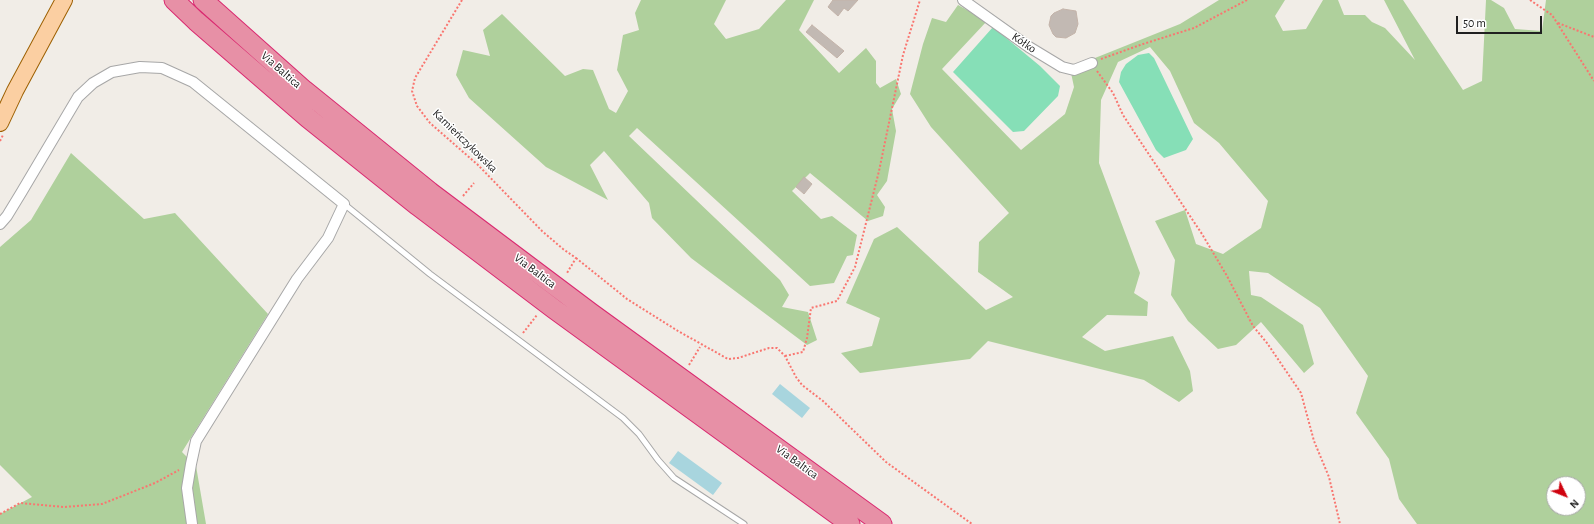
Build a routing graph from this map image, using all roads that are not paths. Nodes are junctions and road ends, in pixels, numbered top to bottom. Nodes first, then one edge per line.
1 (64, 0) edge
2 (174, 0) edge
3 (202, 0) edge
4 (220, 0) edge
5 (963, 0) edge
6 (266, 57) junction
7 (1092, 64) road end
8 (15, 91) junction
9 (0, 114) edge
10 (0, 123) edge
11 (344, 204) junction
12 (0, 224) edge
13 (192, 524) edge
14 (744, 524) edge
15 (850, 524) edge
16 (882, 524) edge

1 - 8 main road
2 - 15 highway, Via Baltica
3 - 6 highway, Via Baltica
4 - 6 highway
5 - 7 street, Kółko
6 - 16 highway, Via Baltica
8 - 9 main road
8 - 10 main road
11 - 12 street
11 - 13 street
11 - 14 lane

